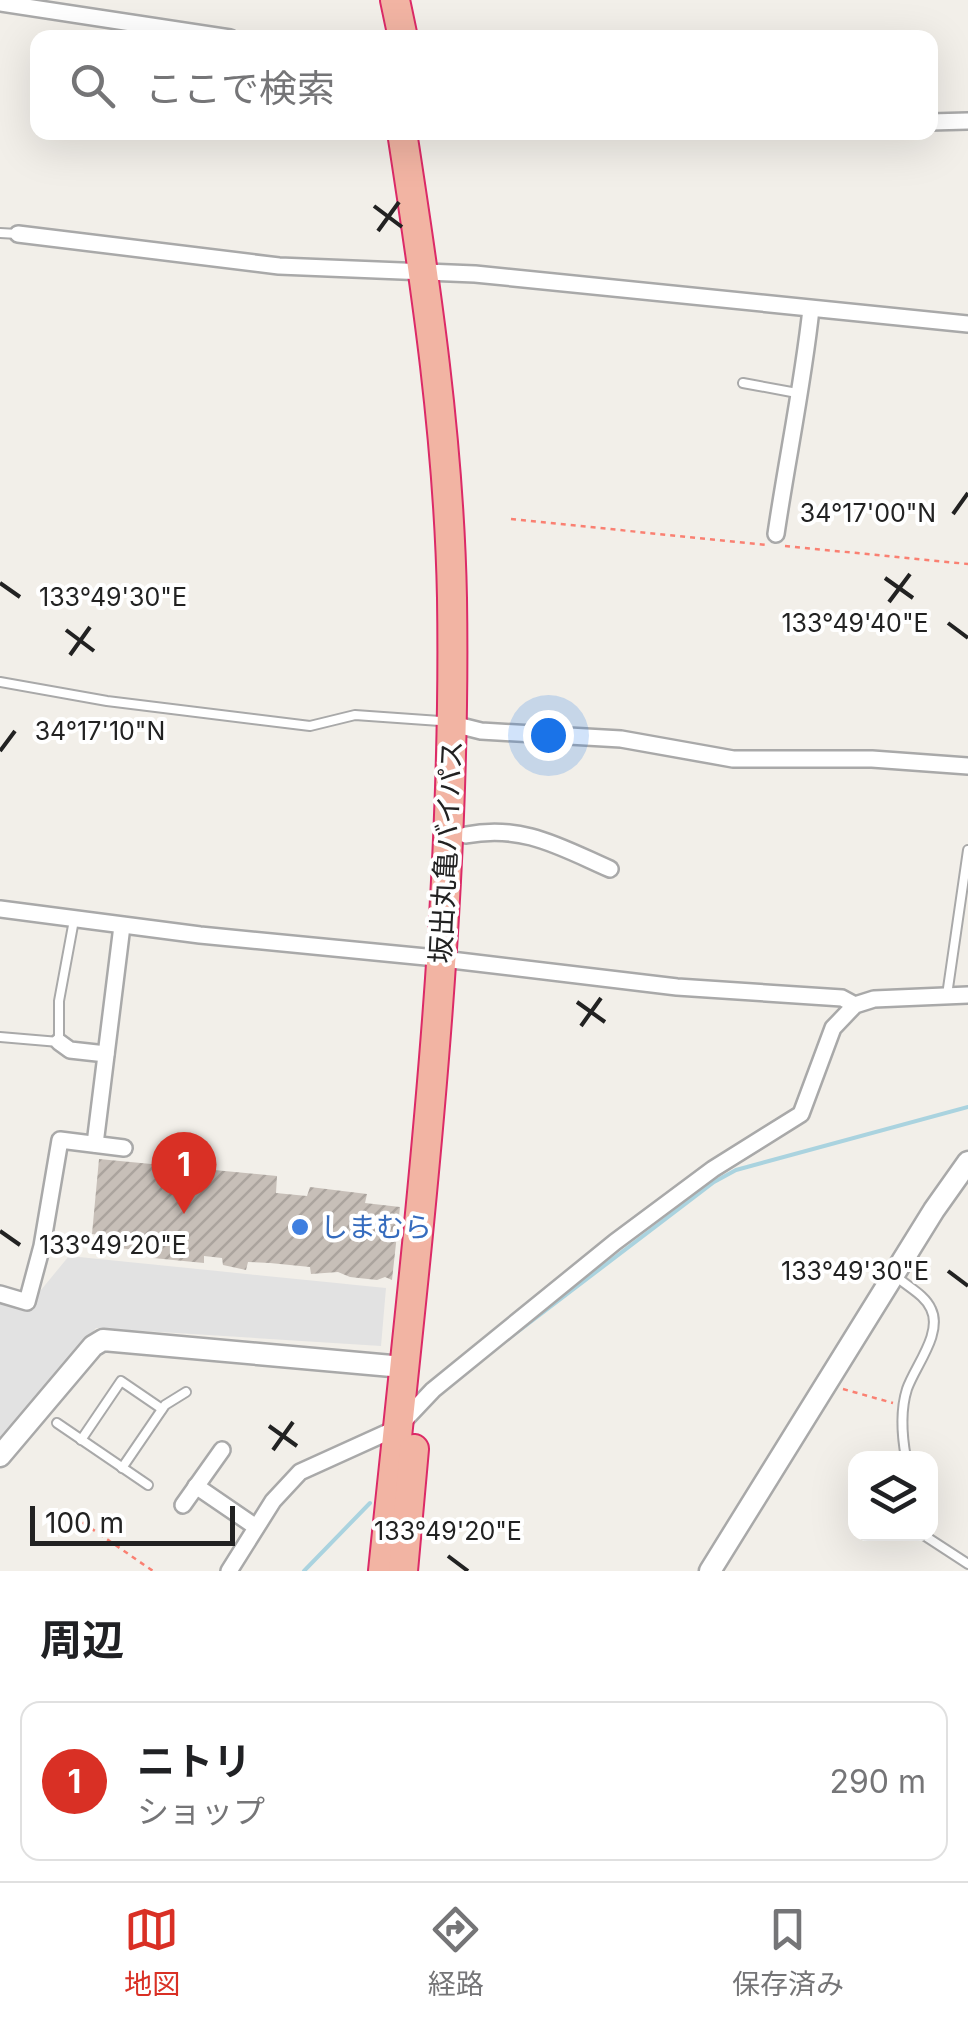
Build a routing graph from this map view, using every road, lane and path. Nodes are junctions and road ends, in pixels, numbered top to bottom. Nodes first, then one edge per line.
1 (98, 0) edge
2 (377, 0) edge
3 (395, 0) edge
4 (0, 3) edge
5 (94, 17) junction
6 (178, 30) edge
7 (383, 30) edge
8 (401, 30) edge
9 (938, 122) edge
10 (968, 122) edge
11 (404, 140) edge
12 (420, 140) edge
13 (0, 233) edge
14 (18, 234) joint
15 (432, 273) junction
16 (811, 309) junction
17 (968, 324) edge
18 (743, 383) dead end
19 (799, 394) junction
20 (512, 520) dead end
21 (776, 534) dead end
22 (968, 564) edge
23 (0, 682) edge
24 (454, 724) junction
25 (968, 766) edge
26 (466, 835) junction
27 (968, 850) edge
28 (610, 870) dead end
29 (0, 909) edge
30 (74, 920) junction
31 (122, 926) junction
32 (449, 960) junction
33 (968, 994) edge
34 (947, 995) junction
35 (855, 1005) junction
36 (0, 1037) edge
37 (59, 1042) junction
38 (106, 1054) junction
39 (95, 1144) junction
40 (124, 1148) dead end
41 (968, 1162) edge
42 (894, 1274) junction
43 (0, 1294) edge
44 (403, 1367) junction
45 (827, 1384) junction
46 (186, 1392) dead end
47 (418, 1406) junction
48 (904, 1406) junction
49 (162, 1409) junction
50 (57, 1423) dead end
51 (398, 1428) junction
52 (81, 1440) junction
53 (222, 1450) dead end
54 (906, 1451) edge
55 (0, 1456) edge
56 (122, 1468) junction
57 (148, 1485) dead end
58 (196, 1486) junction
59 (183, 1505) dead end
60 (66, 1512) dead end
61 (256, 1527) junction
62 (933, 1541) edge
63 (968, 1564) edge
64 (153, 1571) edge
65 (229, 1571) edge
66 (383, 1571) edge
67 (404, 1571) edge
68 (710, 1571) edge

1 - 5 street
2 - 7 highway
3 - 8 highway
4 - 5 street
5 - 6 street
9 - 10 street
11 - 15 highway, 坂出丸亀バイパス
12 - 15 highway, 坂出丸亀バイパス
13 - 14 lane
14 - 15 street
15 - 16 street
15 - 24 highway, 坂出丸亀バイパス
16 - 17 street
16 - 19 street
18 - 19 lane
19 - 21 street
20 - 22 path
23 - 24 lane
24 - 25 street
24 - 26 highway, 坂出丸亀バイパス
24 - 32 highway, 坂出丸亀バイパス
26 - 28 street
26 - 32 highway, 坂出丸亀バイパス
27 - 34 lane
29 - 30 street
30 - 31 street
30 - 37 lane
31 - 32 street
31 - 38 street
32 - 35 street
32 - 44 highway, 坂出丸亀バイパス
32 - 47 highway, 坂出丸亀バイパス
33 - 34 street
34 - 35 street
35 - 47 street
36 - 37 lane
37 - 38 street
38 - 39 street
39 - 40 street
39 - 43 street
41 - 42 street
42 - 45 street
42 - 48 lane
44 - 51 highway, 坂出丸亀バイパス
44 - 55 street
45 - 48 path
45 - 68 street
46 - 49 lane
47 - 51 street
47 - 67 highway, 坂出丸亀バイパス
48 - 54 lane
49 - 52 lane
49 - 56 lane
50 - 52 lane
51 - 61 street
51 - 66 highway, 坂出丸亀バイパス
52 - 56 lane
53 - 58 street
56 - 57 lane
58 - 59 street
58 - 61 street
60 - 64 path
61 - 65 street
62 - 63 lane

